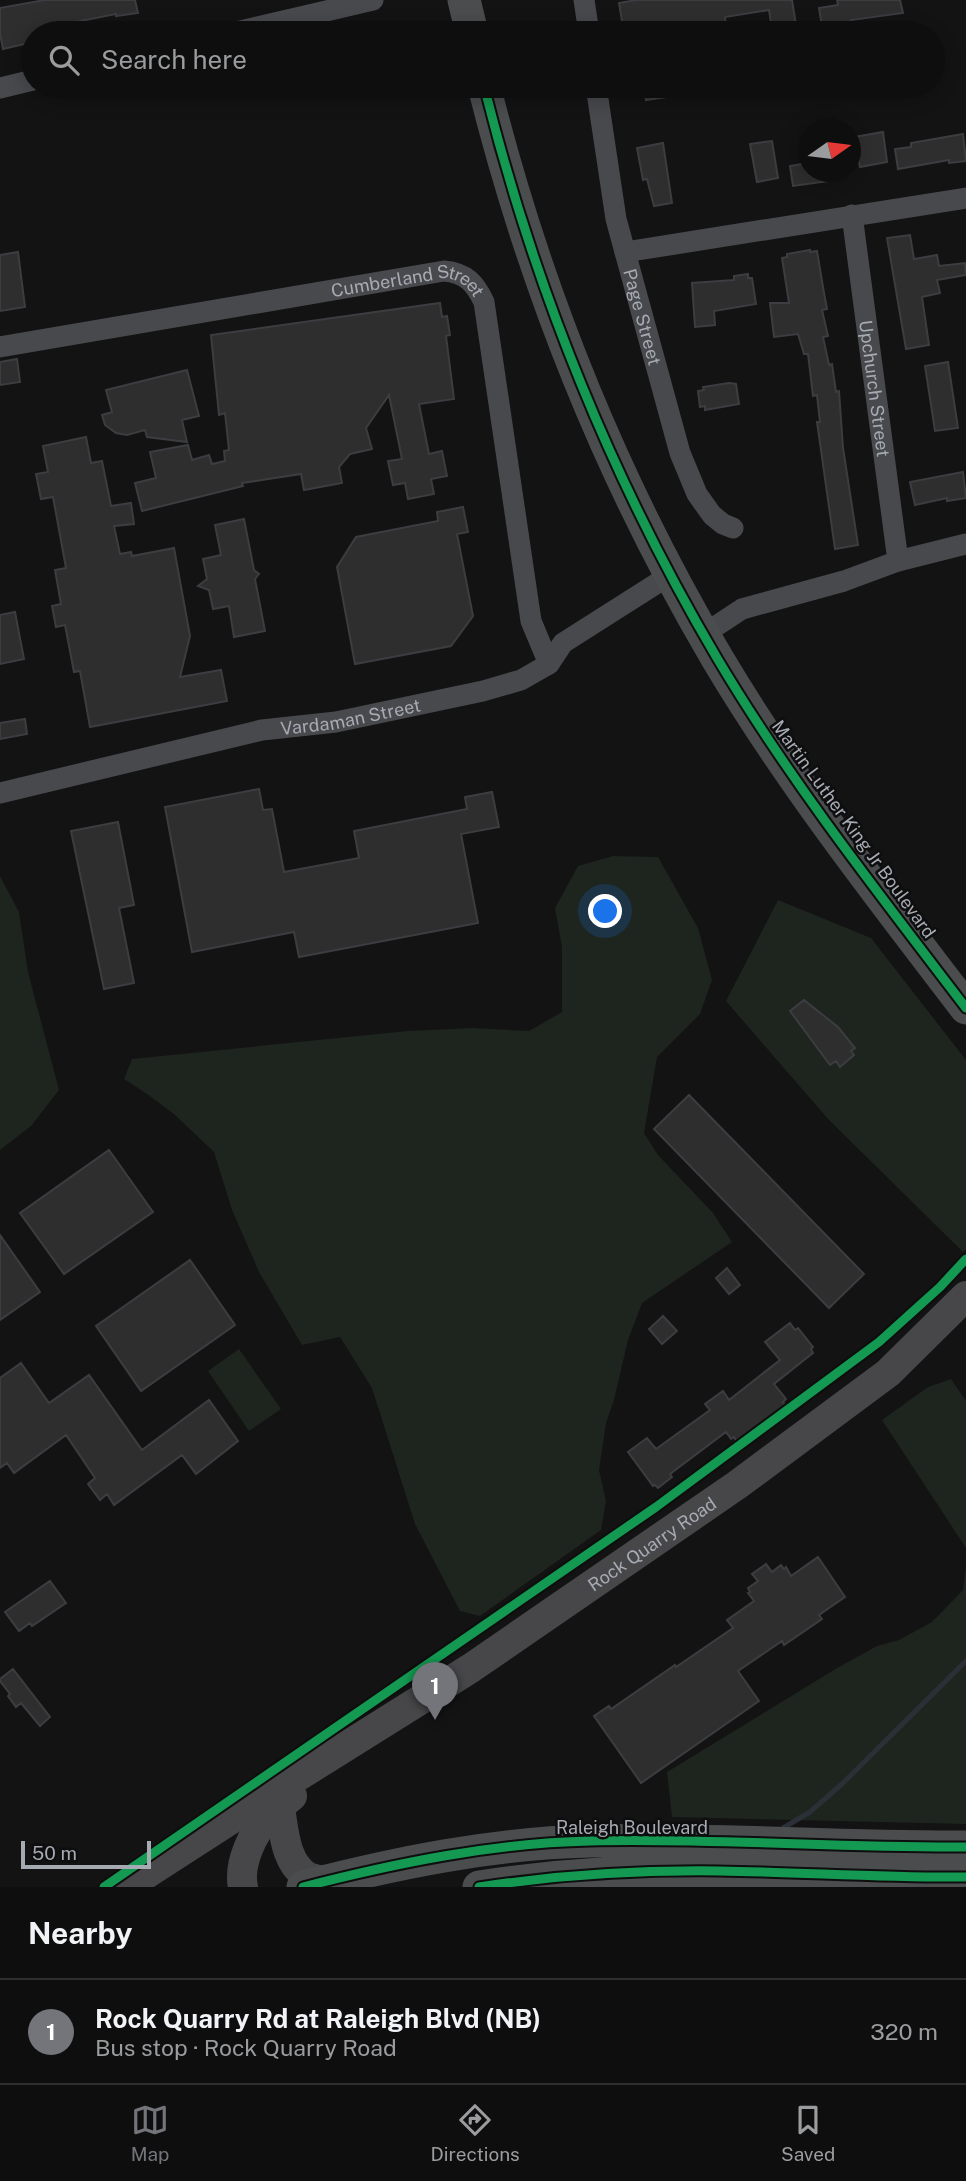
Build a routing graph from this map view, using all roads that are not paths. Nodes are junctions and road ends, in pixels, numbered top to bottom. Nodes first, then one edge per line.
1 (373, 0) edge
2 (464, 0) edge
3 (584, 0) edge
4 (283, 21) edge
5 (469, 21) edge
6 (587, 21) edge
7 (21, 83) edge
8 (0, 88) edge
9 (487, 98) edge
10 (598, 98) edge
11 (966, 198) edge
12 (852, 215) junction
13 (625, 251) junction
14 (0, 348) edge
15 (733, 528) dead end
16 (966, 544) edge
17 (898, 561) junction
18 (670, 575) junction
19 (704, 634) junction
20 (549, 664) junction
21 (0, 793) edge
22 (966, 1007) edge
23 (966, 1296) edge
24 (317, 1766) junction
25 (279, 1808) junction
26 (966, 1847) edge
27 (796, 1868) edge
28 (966, 1877) edge
29 (314, 1884) edge
30 (126, 1887) edge
31 (243, 1887) edge
32 (250, 1887) edge
33 (479, 1887) edge

1 - 4 street
2 - 5 main road
3 - 6 street
7 - 8 street
9 - 18 main road, Martin Luther King Jr Boulevard
10 - 13 street, Page Street
11 - 12 street
12 - 13 street
12 - 17 street, Upchurch Street
13 - 15 street, Page Street
14 - 20 street, Cumberland Street
16 - 17 street
17 - 19 street
18 - 19 main road, Martin Luther King Jr Boulevard
18 - 20 street, Vardaman Street
19 - 22 main road, Martin Luther King Jr Boulevard
20 - 21 street, Vardaman Street
23 - 24 main road, Rock Quarry Road
24 - 25 main road, Rock Quarry Road
24 - 30 main road, Rock Quarry Road
25 - 29 main road
25 - 31 main road, Rock Quarry Road
25 - 32 main road, Rock Quarry Road
26 - 27 main road, Raleigh Boulevard
27 - 28 main road, Raleigh Boulevard
27 - 29 main road, Raleigh Boulevard
27 - 33 main road, Raleigh Boulevard

